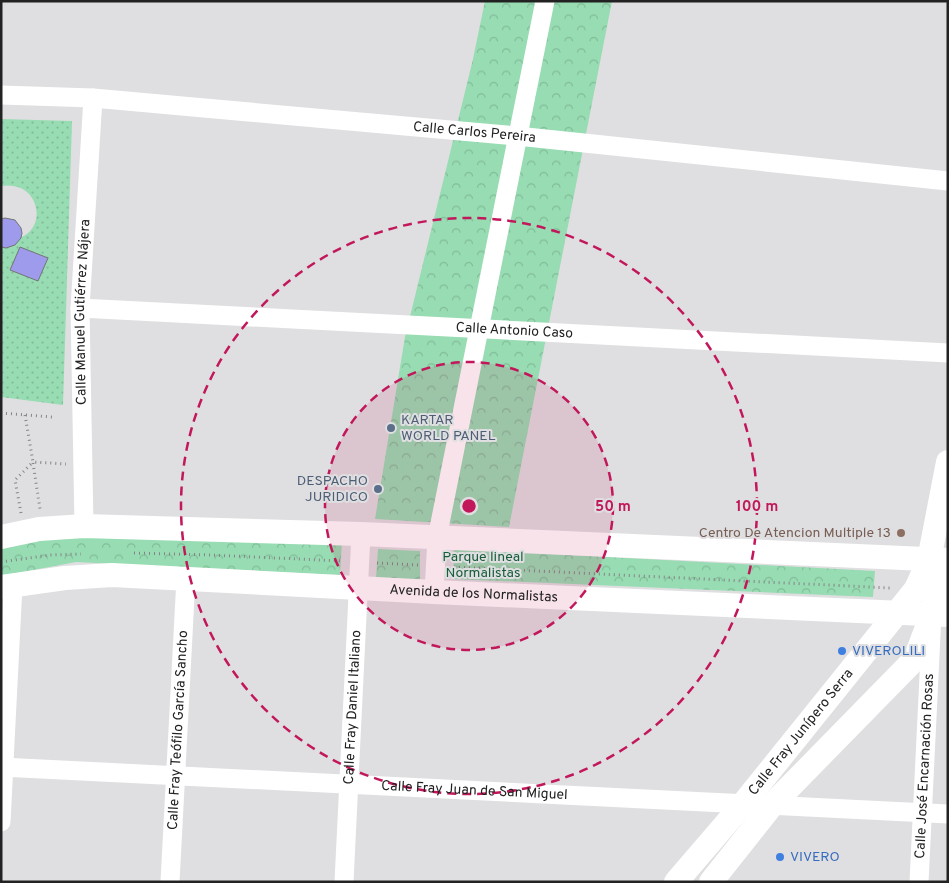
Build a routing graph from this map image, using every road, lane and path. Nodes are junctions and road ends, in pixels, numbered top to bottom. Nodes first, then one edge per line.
1 (545, 1) edge
2 (1, 95) edge
3 (93, 98) junction
4 (517, 136) junction
5 (948, 181) edge
6 (80, 308) junction
7 (479, 328) junction
8 (948, 353) edge
9 (1, 413) edge
10 (25, 415) junction
11 (52, 417) dead end
12 (33, 462) junction
13 (948, 462) edge
14 (69, 464) dead end
15 (41, 513) dead end
16 (22, 516) dead end
17 (84, 526) junction
18 (361, 534) junction
19 (1, 537) edge
20 (437, 538) junction
21 (132, 553) dead end
22 (86, 554) dead end
23 (938, 560) edge
24 (1, 562) edge
25 (359, 562) junction
26 (435, 566) junction
27 (186, 578) junction
28 (948, 579) edge
29 (7, 586) edge
30 (358, 588) junction
31 (916, 589) junction
32 (434, 592) junction
33 (897, 613) junction
34 (940, 614) edge
35 (3, 768) edge
36 (176, 776) junction
37 (348, 785) junction
38 (743, 804) junction
39 (772, 805) junction
40 (922, 813) junction
41 (948, 814) edge
42 (1, 822) edge
43 (170, 882) edge
44 (344, 882) edge
45 (676, 882) edge
46 (711, 882) edge
47 (919, 882) edge

1 - 4 street
2 - 3 street, Calle Carlos Pereira
3 - 4 street, Calle Carlos Pereira
3 - 6 street, Calle Manuel Gutiérrez Nájera
4 - 5 street, Calle Carlos Pereira
4 - 7 street
6 - 7 street, Calle Antonio Caso
6 - 17 street, Calle Manuel Gutiérrez Nájera
7 - 8 street, Calle Antonio Caso
7 - 20 street
9 - 10 path
10 - 11 path
10 - 12 path
12 - 14 path
12 - 15 path
12 - 16 path
13 - 23 street, Calle Fray Junípero Serra
17 - 18 street
17 - 19 street
18 - 20 street
18 - 25 street, Calle Fray Daniel Italiano
20 - 23 street
20 - 26 street
21 - 25 path
22 - 24 path
23 - 31 street, Calle Fray Junípero Serra
23 - 34 street, Calle José Encarnación Rosas
25 - 26 path
25 - 30 street, Calle Fray Daniel Italiano
26 - 31 path
26 - 32 street
27 - 29 street, Avenida de los Normalistas
27 - 30 street, Avenida de los Normalistas
27 - 36 street, Calle Fray Teófilo García Sancho
28 - 34 street, Calle Fray Junípero Serra
29 - 35 street
30 - 32 street, Avenida de los Normalistas
30 - 37 street, Calle Fray Daniel Italiano
31 - 33 street, Calle Fray Junípero Serra
32 - 33 street, Avenida de los Normalistas
33 - 34 street, Avenida de los Normalistas
33 - 38 street, Calle Fray Junípero Serra
34 - 39 street, Calle Fray Junípero Serra
34 - 40 street, Calle José Encarnación Rosas
35 - 36 street, Calle Fray Juan de San Miguel
35 - 42 street
36 - 37 street, Calle Fray Juan de San Miguel
36 - 43 street, Calle Fray Teófilo García Sancho
37 - 38 street, Calle Fray Juan de San Miguel
37 - 44 street, Calle Fray Daniel Italiano
38 - 39 street, Calle Fray Juan de San Miguel
38 - 45 street, Calle Fray Junípero Serra
39 - 40 street, Calle Fray Juan de San Miguel
39 - 46 street, Calle Fray Junípero Serra
40 - 41 street, Calle Fray Juan de San Miguel
40 - 47 street, Calle José Encarnación Rosas

